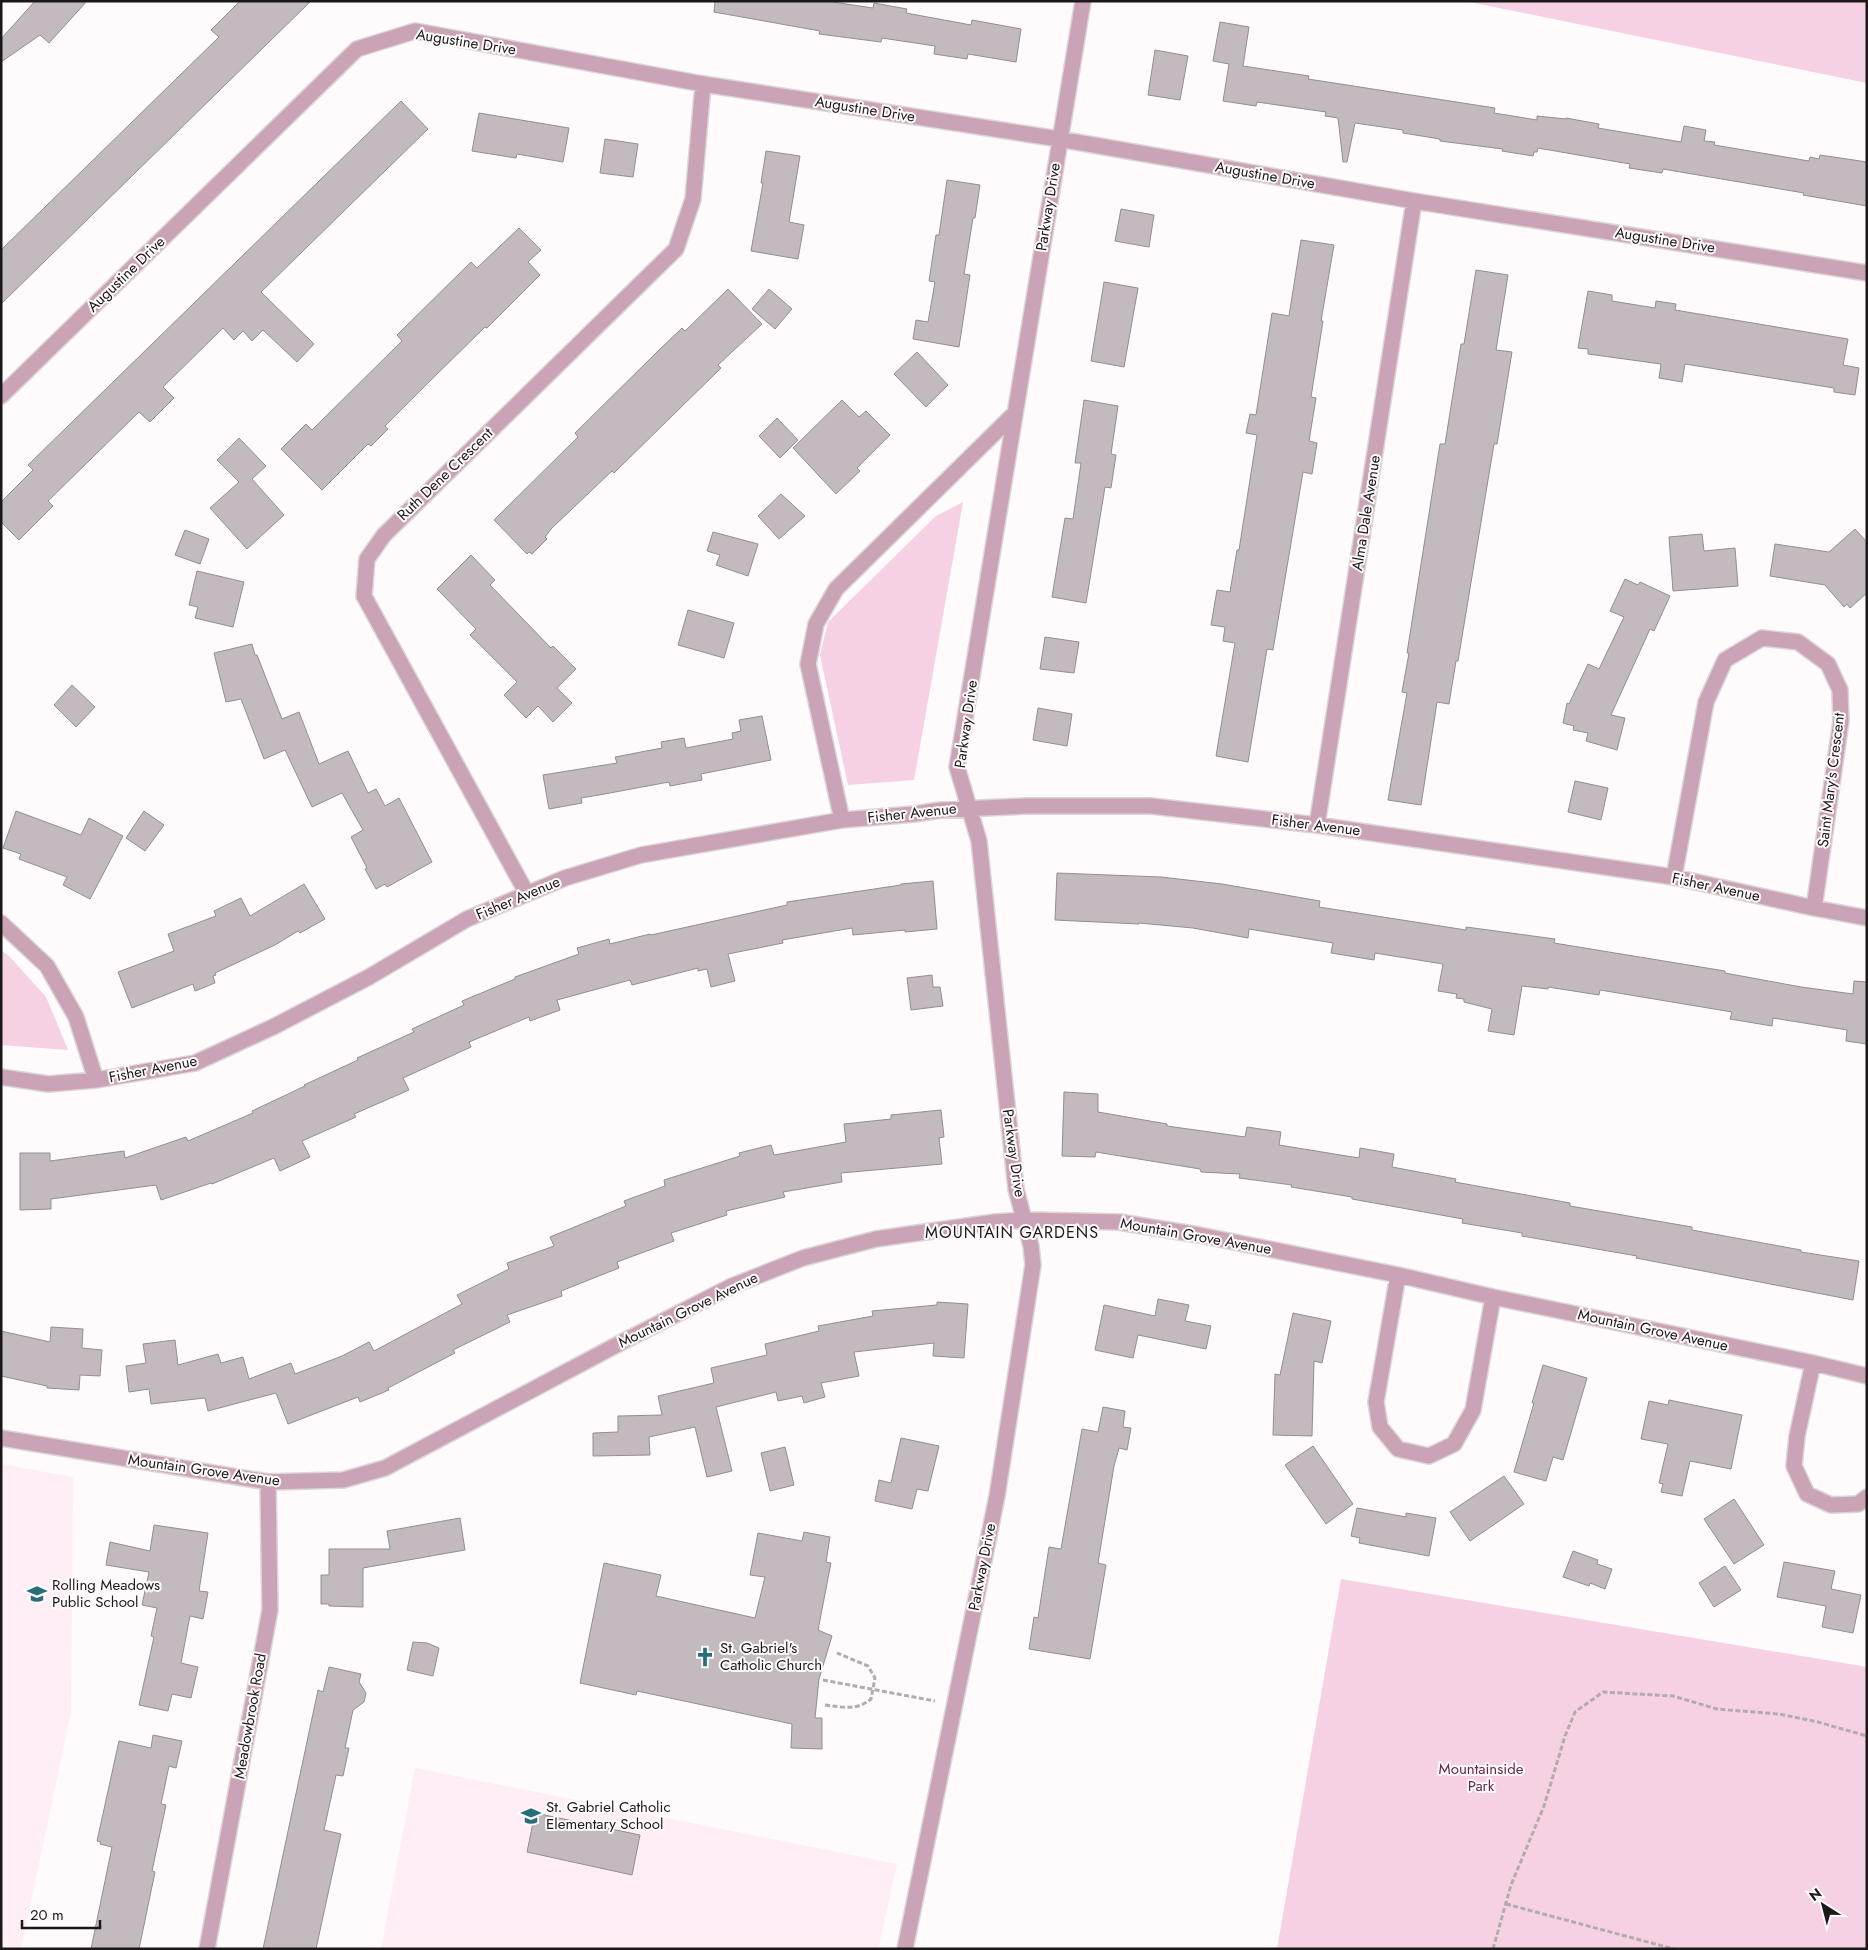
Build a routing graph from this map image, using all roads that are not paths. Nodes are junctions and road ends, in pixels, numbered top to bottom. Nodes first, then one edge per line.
1 (1083, 1) edge
2 (703, 84) junction
3 (1060, 139) junction
4 (1414, 201) junction
5 (1867, 272) edge
6 (1, 396) edge
7 (1015, 413) junction
8 (969, 807) junction
9 (842, 820) junction
10 (1317, 825) junction
11 (1674, 878) junction
12 (526, 892) junction
13 (1814, 908) junction
14 (1867, 918) edge
15 (1, 923) edge
16 (1, 1076) edge
17 (96, 1080) junction
18 (1025, 1220) junction
19 (1398, 1275) junction
20 (1493, 1297) junction
21 (1813, 1363) junction
22 (1867, 1376) edge
23 (1, 1438) edge
24 (268, 1482) junction
25 (1867, 1497) edge
26 (207, 1949) edge
27 (905, 1949) edge

1 - 3 street, Parkway Drive
2 - 3 street, Augustine Drive
2 - 6 street, Augustine Drive
2 - 12 street, Ruth Dene Crescent
3 - 4 street, Augustine Drive
3 - 7 street, Parkway Drive
4 - 5 street, Augustine Drive
4 - 10 street, Alma Dale Avenue
7 - 8 street, Parkway Drive
7 - 9 street
8 - 9 street, Fisher Avenue
8 - 10 street, Fisher Avenue
8 - 18 street, Parkway Drive
9 - 12 street, Fisher Avenue
10 - 11 street, Fisher Avenue
11 - 13 street, Fisher Avenue
11 - 13 street, Saint Mary's Crescent
12 - 17 street, Fisher Avenue
13 - 14 street, Fisher Avenue
15 - 17 street
16 - 17 street, Fisher Avenue
18 - 19 street, Mountain Grove Avenue
18 - 24 street, Mountain Grove Avenue
18 - 27 street, Parkway Drive
19 - 20 street, Mountain Grove Avenue
19 - 20 street
20 - 21 street, Mountain Grove Avenue
21 - 22 street, Mountain Grove Avenue
21 - 25 street
23 - 24 street, Mountain Grove Avenue
24 - 26 street, Meadowbrook Road

